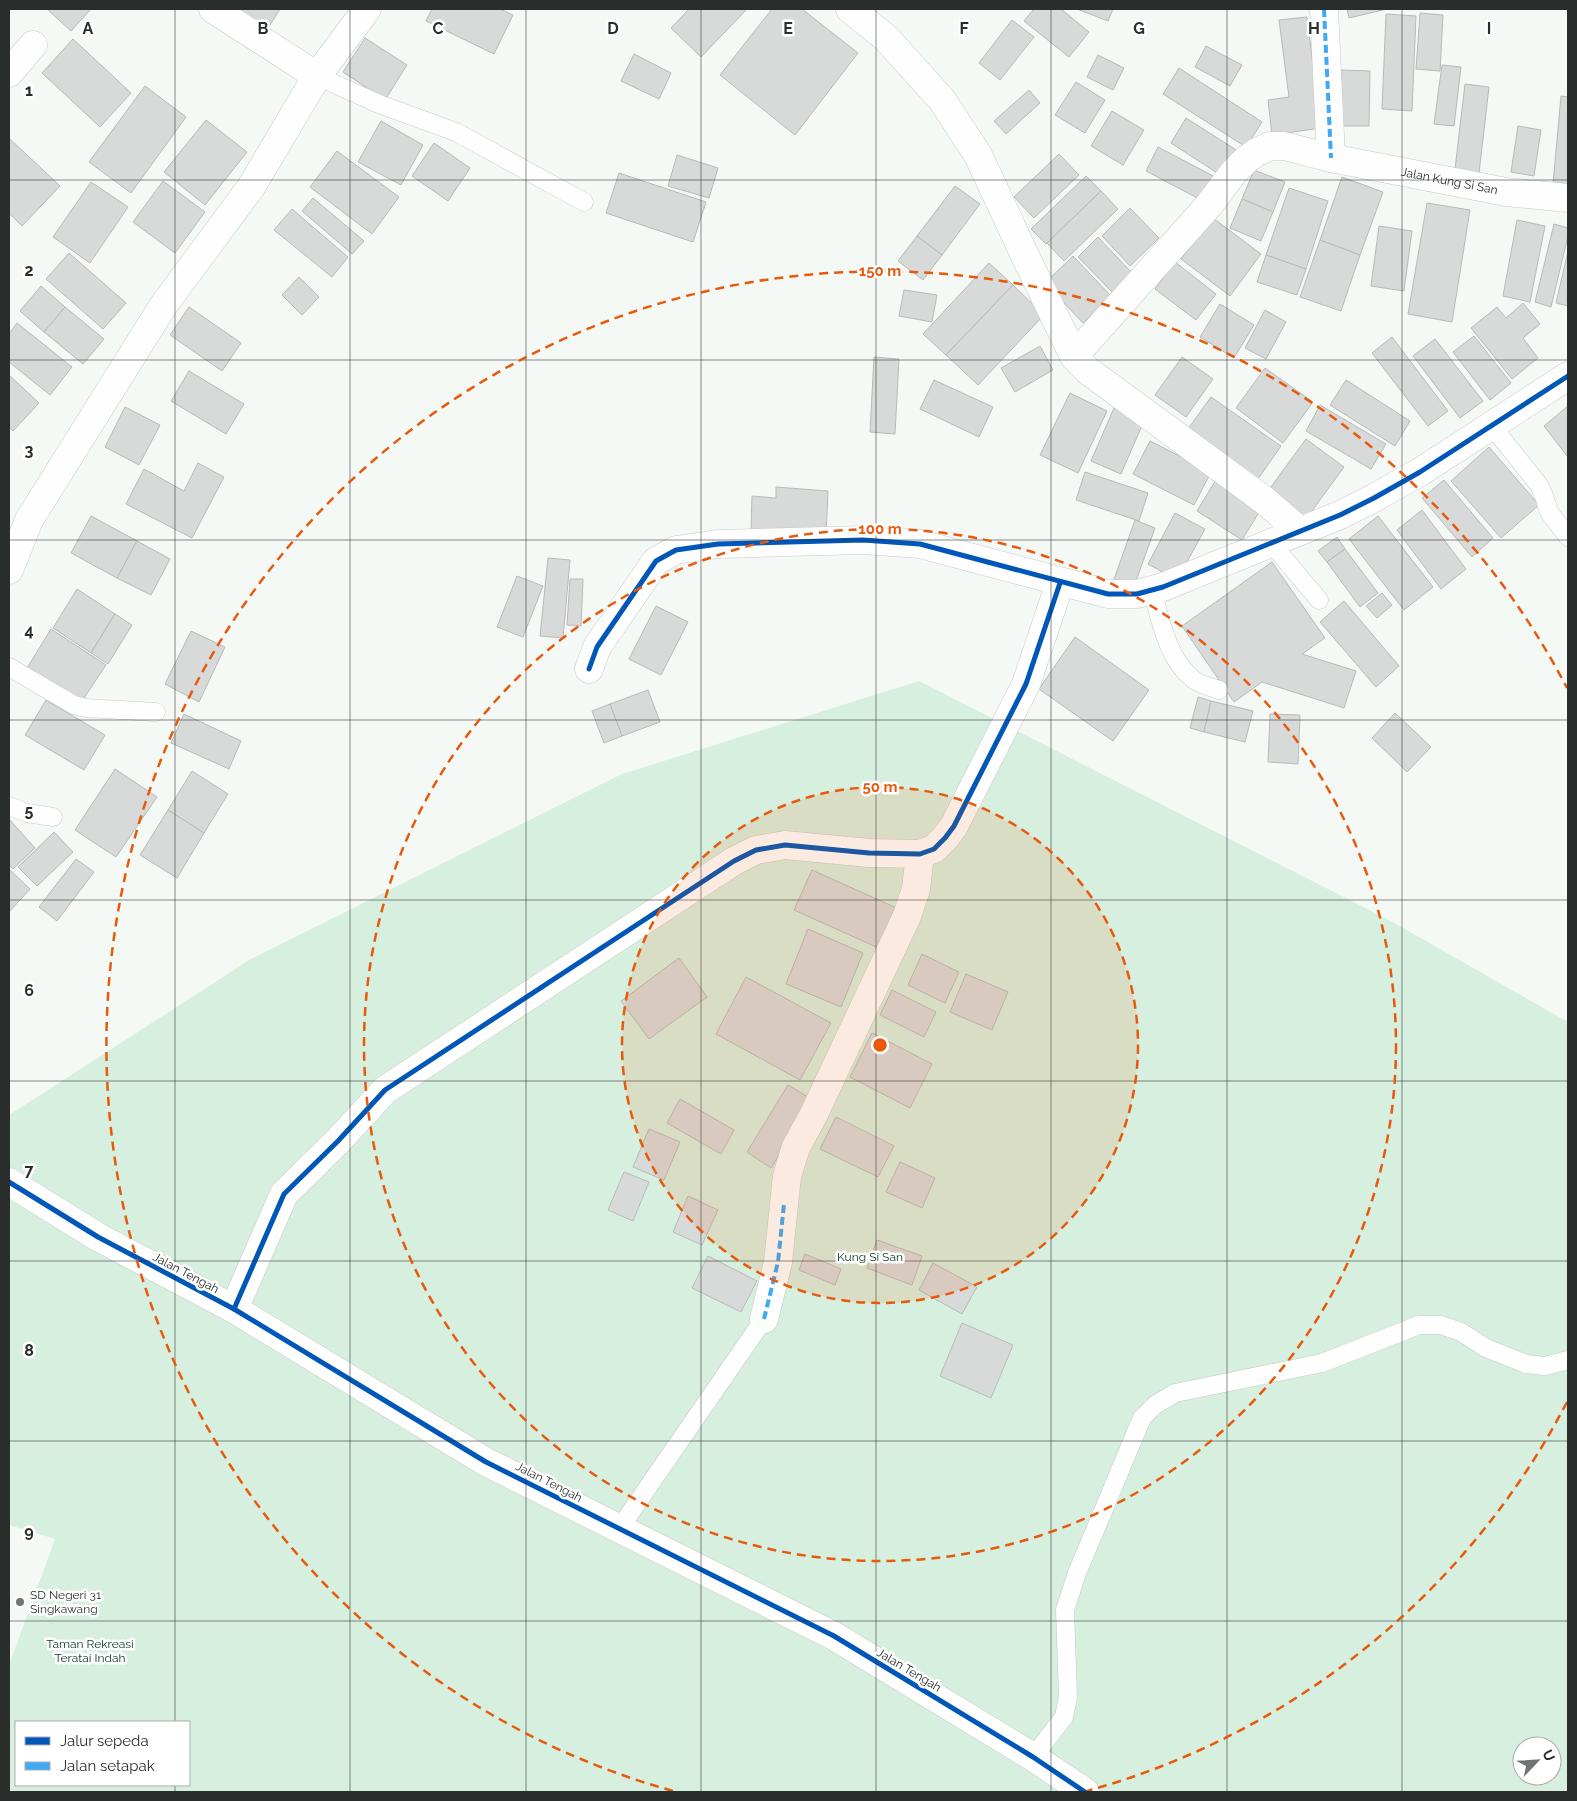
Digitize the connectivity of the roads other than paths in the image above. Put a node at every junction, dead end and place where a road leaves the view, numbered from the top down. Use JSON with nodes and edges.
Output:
{"nodes":[{"id":1,"x":213,"y":9,"type":"edge"},
{"id":2,"x":367,"y":9,"type":"edge"},
{"id":3,"x":850,"y":9,"type":"edge"},
{"id":4,"x":1324,"y":9,"type":"edge"},
{"id":5,"x":33,"y":45,"type":"dead end"},
{"id":6,"x":9,"y":73,"type":"edge"},
{"id":7,"x":317,"y":76,"type":"junction"},
{"id":8,"x":1331,"y":158,"type":"junction"},
{"id":9,"x":1568,"y":198,"type":"edge"},
{"id":10,"x":584,"y":202,"type":"dead end"},
{"id":11,"x":1074,"y":356,"type":"junction"},
{"id":12,"x":1568,"y":376,"type":"edge"},
{"id":13,"x":1492,"y":426,"type":"junction"},
{"id":14,"x":1300,"y":531,"type":"junction"},
{"id":15,"x":1568,"y":537,"type":"edge"},
{"id":16,"x":1271,"y":542,"type":"junction"},
{"id":17,"x":9,"y":570,"type":"edge"},
{"id":18,"x":1060,"y":583,"type":"junction"},
{"id":19,"x":1152,"y":590,"type":"junction"},
{"id":20,"x":1319,"y":600,"type":"dead end"},
{"id":21,"x":9,"y":667,"type":"edge"},
{"id":22,"x":589,"y":669,"type":"dead end"},
{"id":23,"x":1219,"y":690,"type":"dead end"},
{"id":24,"x":156,"y":712,"type":"dead end"},
{"id":25,"x":9,"y":806,"type":"edge"},
{"id":26,"x":53,"y":817,"type":"dead end"},
{"id":27,"x":920,"y":854,"type":"junction"},
{"id":28,"x":9,"y":1182,"type":"edge"},
{"id":29,"x":234,"y":1310,"type":"junction"},
{"id":30,"x":764,"y":1320,"type":"joint"},
{"id":31,"x":1568,"y":1360,"type":"edge"},
{"id":32,"x":619,"y":1529,"type":"junction"},
{"id":33,"x":1033,"y":1757,"type":"junction"},
{"id":34,"x":1084,"y":1792,"type":"edge"}],
"edges":[{"from":1,"to":7,"type":"street"},
{"from":2,"to":7,"type":"street"},
{"from":3,"to":11,"type":"street"},
{"from":4,"to":8,"type":"street"},
{"from":5,"to":6,"type":"street"},
{"from":7,"to":10,"type":"lane"},
{"from":7,"to":17,"type":"street"},
{"from":8,"to":9,"type":"street","name":"Jalan Kung Si San"},
{"from":8,"to":11,"type":"street","name":"Jalan Kung Si San"},
{"from":11,"to":14,"type":"street"},
{"from":12,"to":13,"type":"street"},
{"from":13,"to":14,"type":"street"},
{"from":13,"to":15,"type":"lane"},
{"from":14,"to":16,"type":"street"},
{"from":16,"to":19,"type":"street"},
{"from":16,"to":20,"type":"lane"},
{"from":18,"to":19,"type":"street"},
{"from":18,"to":22,"type":"street"},
{"from":18,"to":27,"type":"street"},
{"from":19,"to":23,"type":"lane"},
{"from":21,"to":24,"type":"lane"},
{"from":25,"to":26,"type":"lane"},
{"from":27,"to":29,"type":"street"},
{"from":27,"to":30,"type":"street"},
{"from":28,"to":29,"type":"street","name":"Jalan Tengah"},
{"from":29,"to":32,"type":"street","name":"Jalan Tengah"},
{"from":30,"to":32,"type":"lane"},
{"from":31,"to":33,"type":"lane"},
{"from":32,"to":33,"type":"street","name":"Jalan Tengah"},
{"from":33,"to":34,"type":"street","name":"Jalan Tengah"}]}
